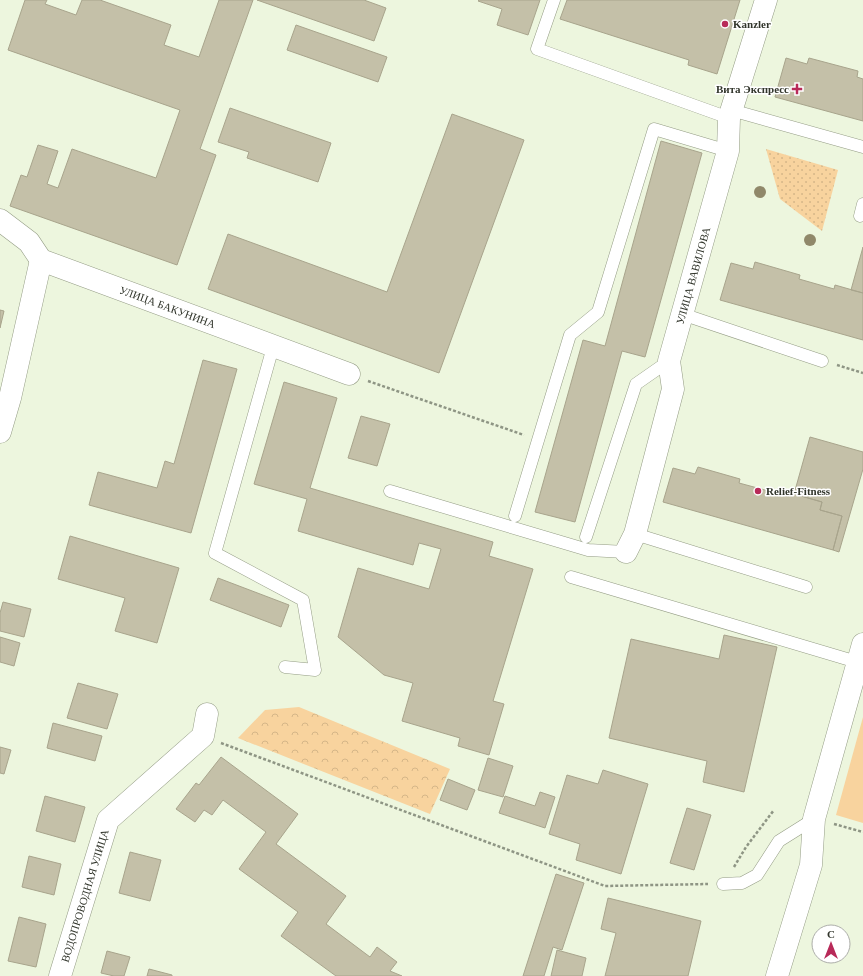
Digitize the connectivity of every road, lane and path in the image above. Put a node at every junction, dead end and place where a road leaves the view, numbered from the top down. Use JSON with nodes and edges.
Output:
{"nodes":[{"id":1,"x":554,"y":0,"type":"edge"},
{"id":2,"x":766,"y":0,"type":"edge"},
{"id":3,"x":730,"y":114,"type":"junction"},
{"id":4,"x":863,"y":147,"type":"edge"},
{"id":5,"x":728,"y":151,"type":"junction"},
{"id":6,"x":863,"y":204,"type":"edge"},
{"id":7,"x":860,"y":216,"type":"dead end"},
{"id":8,"x":0,"y":220,"type":"edge"},
{"id":9,"x":41,"y":260,"type":"junction"},
{"id":10,"x":682,"y":314,"type":"junction"},
{"id":11,"x":273,"y":347,"type":"junction"},
{"id":12,"x":669,"y":361,"type":"junction"},
{"id":13,"x":822,"y":361,"type":"joint"},
{"id":14,"x":863,"y":373,"type":"edge"},
{"id":15,"x":349,"y":374,"type":"joint"},
{"id":16,"x":0,"y":432,"type":"edge"},
{"id":17,"x":538,"y":440,"type":"junction"},
{"id":18,"x":390,"y":491,"type":"dead end"},
{"id":19,"x":515,"y":516,"type":"dead end"},
{"id":20,"x":586,"y":537,"type":"dead end"},
{"id":21,"x":630,"y":543,"type":"junction"},
{"id":22,"x":571,"y":577,"type":"dead end"},
{"id":23,"x":806,"y":587,"type":"dead end"},
{"id":24,"x":860,"y":653,"type":"edge"},
{"id":25,"x":285,"y":668,"type":"dead end"},
{"id":26,"x":207,"y":714,"type":"dead end"},
{"id":27,"x":203,"y":736,"type":"junction"},
{"id":28,"x":774,"y":810,"type":"dead end"},
{"id":29,"x":823,"y":821,"type":"junction"},
{"id":30,"x":863,"y":832,"type":"edge"},
{"id":31,"x":723,"y":884,"type":"junction"},
{"id":32,"x":60,"y":976,"type":"edge"},
{"id":33,"x":777,"y":976,"type":"edge"}],
"edges":[{"from":1,"to":3,"type":"lane"},
{"from":2,"to":3,"type":"street","name":"УЛИЦА ВАВИЛОВА"},
{"from":3,"to":4,"type":"lane"},
{"from":3,"to":5,"type":"street","name":"УЛИЦА ВАВИЛОВА"},
{"from":5,"to":10,"type":"street","name":"УЛИЦА ВАВИЛОВА"},
{"from":5,"to":17,"type":"lane"},
{"from":6,"to":7,"type":"lane"},
{"from":8,"to":9,"type":"street"},
{"from":9,"to":11,"type":"street","name":"УЛИЦА БАКУНИНА"},
{"from":9,"to":16,"type":"street"},
{"from":10,"to":12,"type":"street","name":"УЛИЦА ВАВИЛОВА"},
{"from":10,"to":13,"type":"lane"},
{"from":11,"to":15,"type":"street","name":"УЛИЦА БАКУНИНА"},
{"from":11,"to":25,"type":"lane"},
{"from":12,"to":20,"type":"lane"},
{"from":12,"to":21,"type":"street","name":"УЛИЦА ВАВИЛОВА"},
{"from":13,"to":14,"type":"path"},
{"from":15,"to":17,"type":"path"},
{"from":17,"to":19,"type":"lane"},
{"from":18,"to":21,"type":"lane"},
{"from":21,"to":23,"type":"lane"},
{"from":22,"to":24,"type":"lane"},
{"from":24,"to":29,"type":"street"},
{"from":26,"to":27,"type":"street"},
{"from":27,"to":31,"type":"path"},
{"from":27,"to":32,"type":"street","name":"ВОДОПРОВОДНАЯ УЛИЦА"},
{"from":28,"to":31,"type":"path"},
{"from":29,"to":30,"type":"path"},
{"from":29,"to":31,"type":"lane"},
{"from":29,"to":33,"type":"street"}]}
